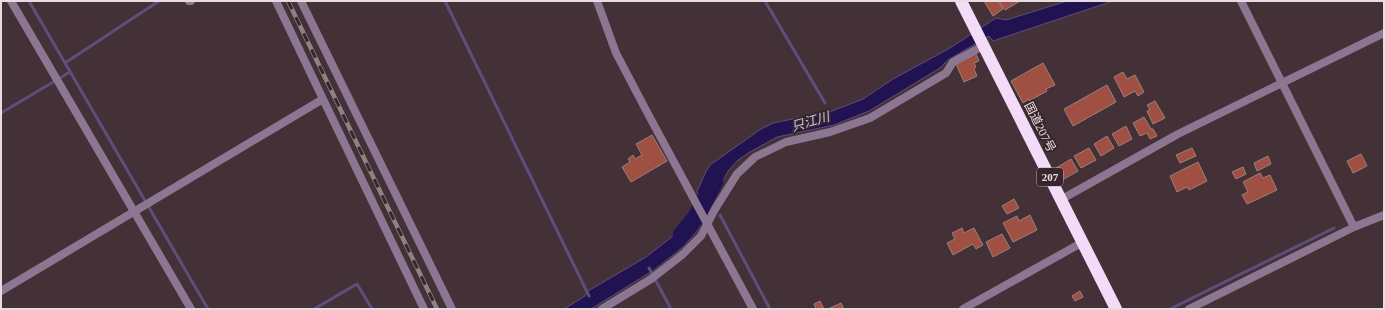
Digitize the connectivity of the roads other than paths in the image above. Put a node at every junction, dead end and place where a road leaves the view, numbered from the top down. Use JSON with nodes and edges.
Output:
{"nodes":[{"id":1,"x":11,"y":1,"type":"edge"},
{"id":2,"x":276,"y":1,"type":"edge"},
{"id":3,"x":301,"y":1,"type":"edge"},
{"id":4,"x":597,"y":1,"type":"edge"},
{"id":5,"x":960,"y":1,"type":"edge"},
{"id":6,"x":1241,"y":1,"type":"edge"},
{"id":7,"x":1384,"y":33,"type":"edge"},
{"id":8,"x":983,"y":46,"type":"junction"},
{"id":9,"x":1282,"y":83,"type":"junction"},
{"id":10,"x":322,"y":99,"type":"junction"},
{"id":11,"x":1062,"y":199,"type":"junction"},
{"id":12,"x":134,"y":211,"type":"junction"},
{"id":13,"x":1384,"y":215,"type":"edge"},
{"id":14,"x":708,"y":223,"type":"junction"},
{"id":15,"x":1354,"y":228,"type":"junction"},
{"id":16,"x":1083,"y":242,"type":"junction"},
{"id":17,"x":1,"y":291,"type":"edge"},
{"id":18,"x":191,"y":309,"type":"edge"},
{"id":19,"x":424,"y":309,"type":"edge"},
{"id":20,"x":452,"y":309,"type":"edge"},
{"id":21,"x":602,"y":309,"type":"edge"},
{"id":22,"x":753,"y":309,"type":"edge"},
{"id":23,"x":964,"y":309,"type":"edge"},
{"id":24,"x":1116,"y":309,"type":"edge"},
{"id":25,"x":1189,"y":309,"type":"edge"}],
"edges":[{"from":1,"to":12,"type":"street"},
{"from":2,"to":10,"type":"street"},
{"from":3,"to":20,"type":"street"},
{"from":4,"to":14,"type":"street"},
{"from":5,"to":8,"type":"highway","name":"国道207号","number":"207"},
{"from":6,"to":9,"type":"street"},
{"from":7,"to":9,"type":"street"},
{"from":8,"to":11,"type":"highway","name":"国道207号","number":"207"},
{"from":8,"to":14,"type":"street"},
{"from":9,"to":11,"type":"street"},
{"from":9,"to":15,"type":"street"},
{"from":10,"to":12,"type":"street"},
{"from":10,"to":19,"type":"street"},
{"from":11,"to":16,"type":"highway","name":"国道207号","number":"207"},
{"from":12,"to":17,"type":"street"},
{"from":12,"to":18,"type":"street"},
{"from":13,"to":15,"type":"street"},
{"from":14,"to":21,"type":"street"},
{"from":14,"to":22,"type":"street"},
{"from":15,"to":25,"type":"street"},
{"from":16,"to":23,"type":"street"},
{"from":16,"to":24,"type":"highway","name":"国道207号","number":"207"}]}
